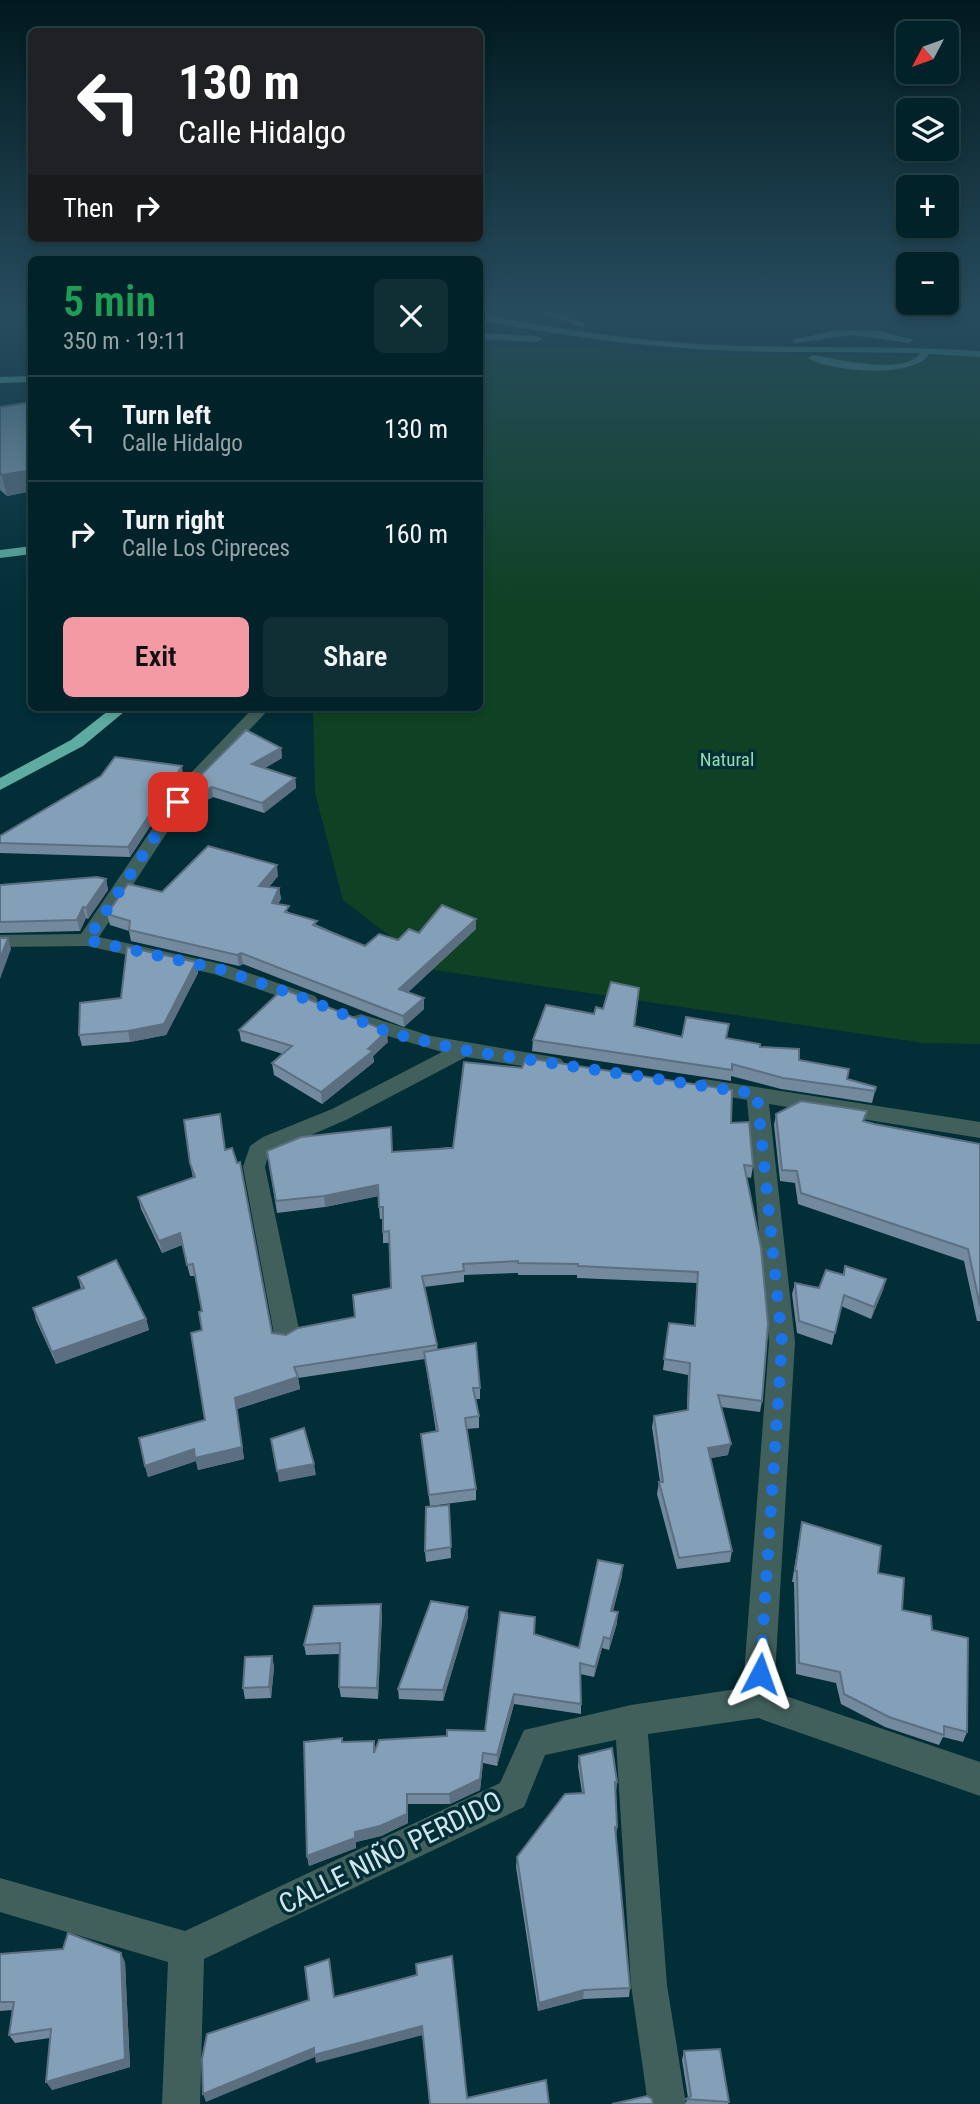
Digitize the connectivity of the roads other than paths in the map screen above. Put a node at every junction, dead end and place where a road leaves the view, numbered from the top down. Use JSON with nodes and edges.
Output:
{"nodes":[{"id":1,"x":28,"y":550,"type":"edge"},
{"id":2,"x":0,"y":554,"type":"edge"},
{"id":3,"x":117,"y":711,"type":"edge"},
{"id":4,"x":258,"y":711,"type":"edge"},
{"id":5,"x":0,"y":785,"type":"edge"},
{"id":6,"x":87,"y":940,"type":"junction"},
{"id":7,"x":0,"y":941,"type":"edge"},
{"id":8,"x":463,"y":1050,"type":"junction"},
{"id":9,"x":570,"y":1066,"type":"edge"},
{"id":10,"x":690,"y":1084,"type":"edge"},
{"id":11,"x":757,"y":1094,"type":"junction"},
{"id":12,"x":980,"y":1130,"type":"edge"},
{"id":13,"x":286,"y":1334,"type":"edge"},
{"id":14,"x":758,"y":1702,"type":"junction"},
{"id":15,"x":631,"y":1721,"type":"junction"},
{"id":16,"x":980,"y":1779,"type":"edge"},
{"id":17,"x":0,"y":1895,"type":"edge"},
{"id":18,"x":186,"y":1949,"type":"junction"},
{"id":19,"x":181,"y":2104,"type":"edge"},
{"id":20,"x":667,"y":2104,"type":"edge"}],
"edges":[{"from":1,"to":2,"type":"highway"},
{"from":3,"to":5,"type":"highway"},
{"from":4,"to":6,"type":"street"},
{"from":6,"to":7,"type":"street"},
{"from":6,"to":8,"type":"street"},
{"from":8,"to":9,"type":"street"},
{"from":8,"to":13,"type":"street"},
{"from":10,"to":11,"type":"street"},
{"from":11,"to":12,"type":"street"},
{"from":11,"to":14,"type":"street"},
{"from":14,"to":15,"type":"street","name":"CALLE NIÑO PERDIDO"},
{"from":14,"to":16,"type":"street"},
{"from":15,"to":18,"type":"street","name":"CALLE NIÑO PERDIDO"},
{"from":15,"to":20,"type":"street"},
{"from":17,"to":18,"type":"street"},
{"from":18,"to":19,"type":"street"}]}
